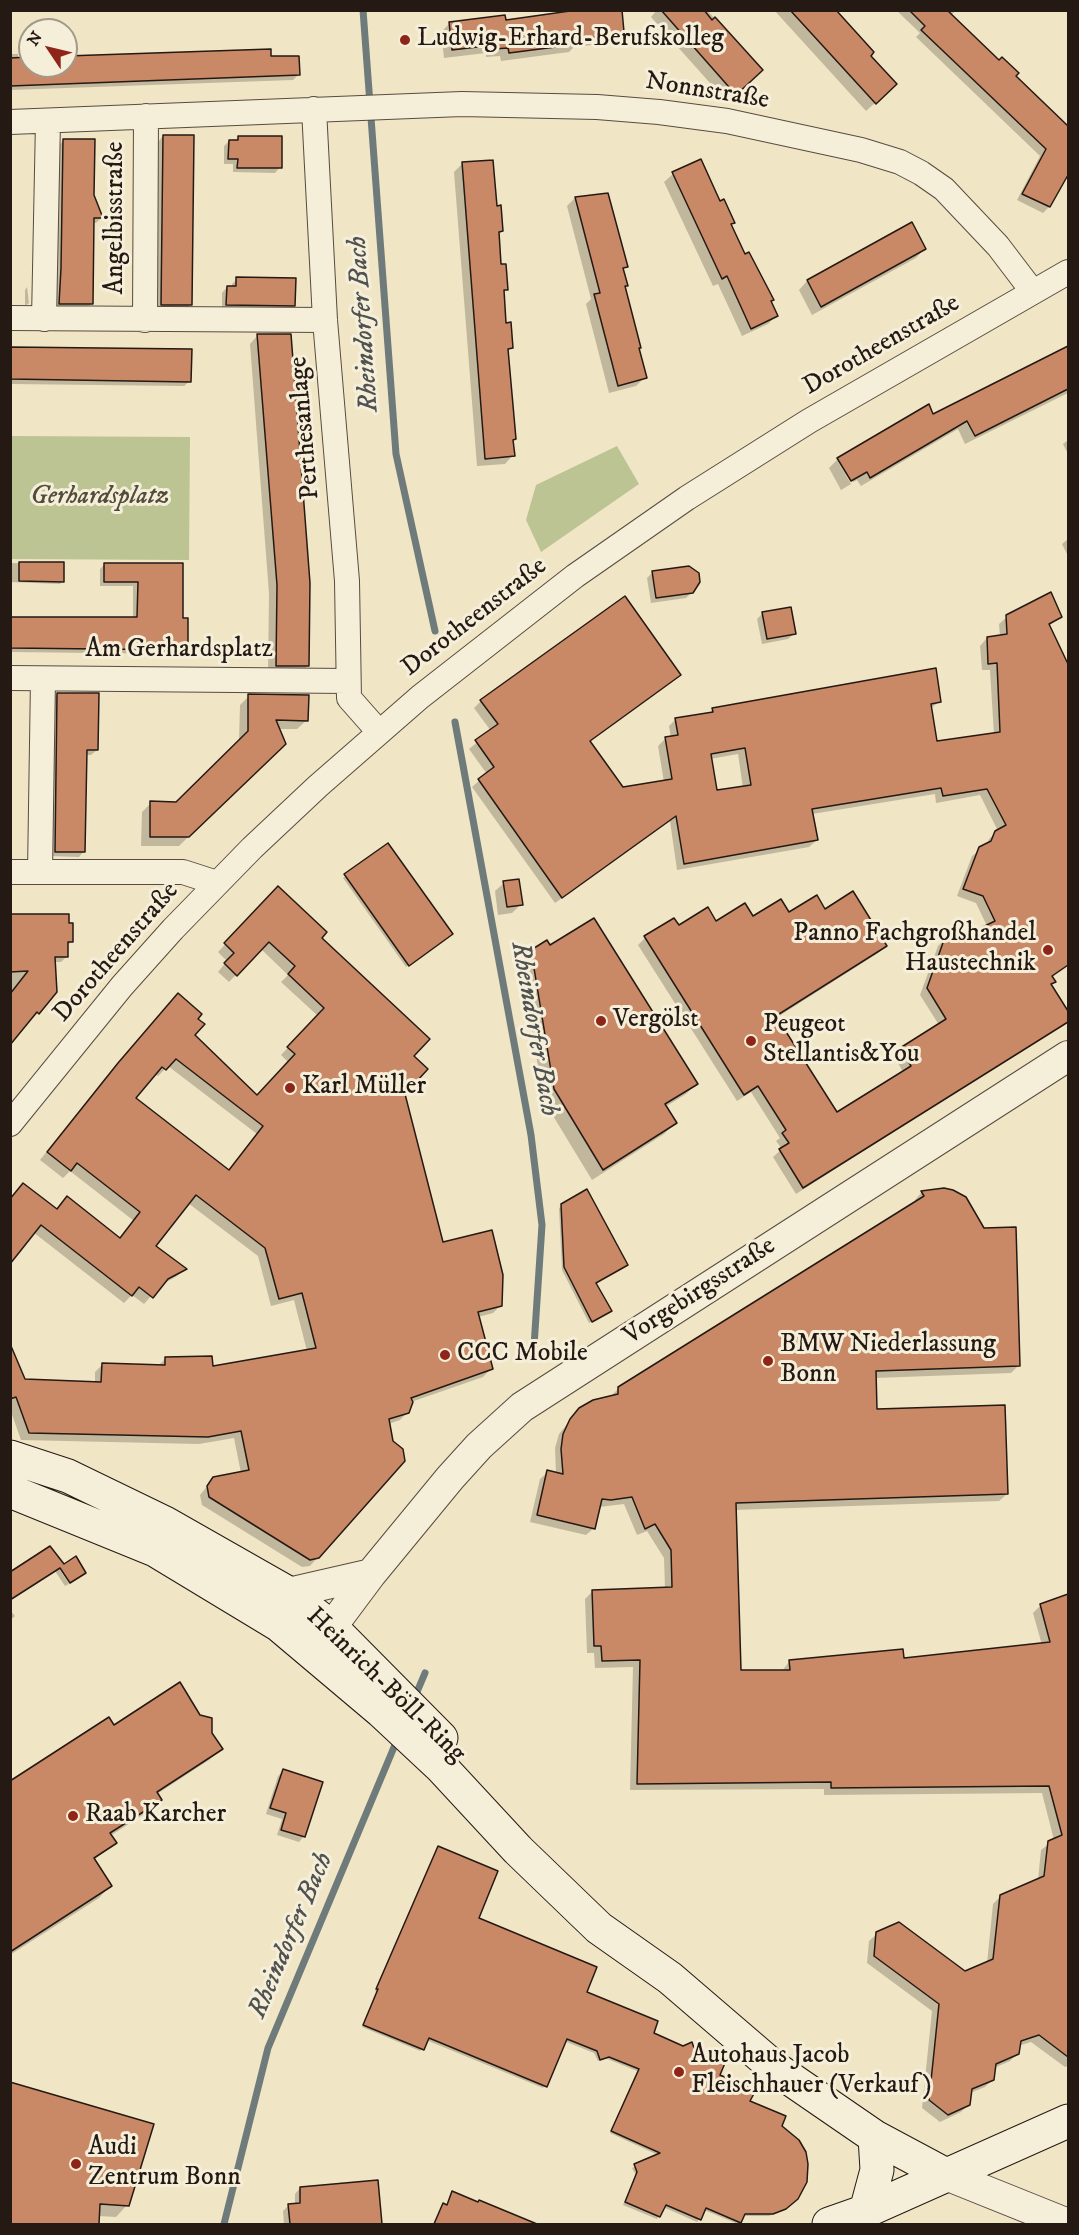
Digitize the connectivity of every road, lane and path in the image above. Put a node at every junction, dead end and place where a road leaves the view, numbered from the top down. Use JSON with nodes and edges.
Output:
{"nodes":[{"id":1,"x":314,"y":109,"type":"junction"},
{"id":2,"x":146,"y":116,"type":"junction"},
{"id":3,"x":48,"y":121,"type":"junction"},
{"id":4,"x":10,"y":122,"type":"edge"},
{"id":5,"x":1068,"y":272,"type":"edge"},
{"id":6,"x":1033,"y":292,"type":"junction"},
{"id":7,"x":10,"y":318,"type":"edge"},
{"id":8,"x":44,"y":319,"type":"junction"},
{"id":9,"x":144,"y":320,"type":"junction"},
{"id":10,"x":325,"y":320,"type":"junction"},
{"id":11,"x":10,"y":678,"type":"edge"},
{"id":12,"x":43,"y":679,"type":"junction"},
{"id":13,"x":348,"y":681,"type":"junction"},
{"id":14,"x":379,"y":732,"type":"junction"},
{"id":15,"x":10,"y":872,"type":"edge"},
{"id":16,"x":40,"y":872,"type":"junction"},
{"id":17,"x":217,"y":883,"type":"junction"},
{"id":18,"x":1068,"y":1056,"type":"edge"},
{"id":19,"x":10,"y":1124,"type":"edge"},
{"id":20,"x":10,"y":1457,"type":"edge"},
{"id":21,"x":10,"y":1491,"type":"edge"},
{"id":22,"x":371,"y":1574,"type":"junction"},
{"id":23,"x":288,"y":1593,"type":"junction"},
{"id":24,"x":322,"y":1640,"type":"junction"},
{"id":25,"x":1068,"y":2121,"type":"edge"},
{"id":26,"x":875,"y":2137,"type":"junction"},
{"id":27,"x":946,"y":2175,"type":"junction"},
{"id":28,"x":866,"y":2211,"type":"junction"},
{"id":29,"x":829,"y":2224,"type":"edge"},
{"id":30,"x":1068,"y":2224,"type":"edge"}],
"edges":[{"from":1,"to":2,"type":"street","name":"Angelbisstraße"},
{"from":1,"to":6,"type":"street","name":"Nonnstraße"},
{"from":1,"to":10,"type":"street","name":"Perthesanlage"},
{"from":2,"to":3,"type":"street","name":"Angelbisstraße"},
{"from":2,"to":9,"type":"street","name":"Angelbisstraße"},
{"from":3,"to":4,"type":"street","name":"Angelbisstraße"},
{"from":3,"to":8,"type":"street"},
{"from":5,"to":6,"type":"street","name":"Dorotheenstraße"},
{"from":6,"to":14,"type":"street","name":"Dorotheenstraße"},
{"from":7,"to":8,"type":"street"},
{"from":8,"to":9,"type":"street"},
{"from":9,"to":10,"type":"street"},
{"from":10,"to":13,"type":"street","name":"Perthesanlage"},
{"from":11,"to":12,"type":"street","name":"Am Gerhardsplatz"},
{"from":12,"to":13,"type":"street","name":"Am Gerhardsplatz"},
{"from":12,"to":16,"type":"street"},
{"from":13,"to":14,"type":"street","name":"Perthesanlage"},
{"from":14,"to":17,"type":"street","name":"Dorotheenstraße"},
{"from":15,"to":16,"type":"street"},
{"from":16,"to":17,"type":"street"},
{"from":17,"to":19,"type":"street","name":"Dorotheenstraße"},
{"from":18,"to":22,"type":"street","name":"Vorgebirgsstraße"},
{"from":20,"to":23,"type":"main road","name":"Heinrich-Böll-Ring"},
{"from":21,"to":24,"type":"main road","name":"Heinrich-Böll-Ring"},
{"from":22,"to":23,"type":"street"},
{"from":22,"to":24,"type":"street","name":"Vorgebirgsstraße"},
{"from":23,"to":24,"type":"main road","name":"Heinrich-Böll-Ring"},
{"from":24,"to":26,"type":"main road","name":"Heinrich-Böll-Ring"},
{"from":25,"to":27,"type":"main road"},
{"from":26,"to":27,"type":"main road","name":"Heinrich-Böll-Ring"},
{"from":26,"to":28,"type":"main road"},
{"from":27,"to":28,"type":"main road"},
{"from":27,"to":30,"type":"street","name":"Heinrich-Böll-Ring"},
{"from":28,"to":29,"type":"main road"}]}
